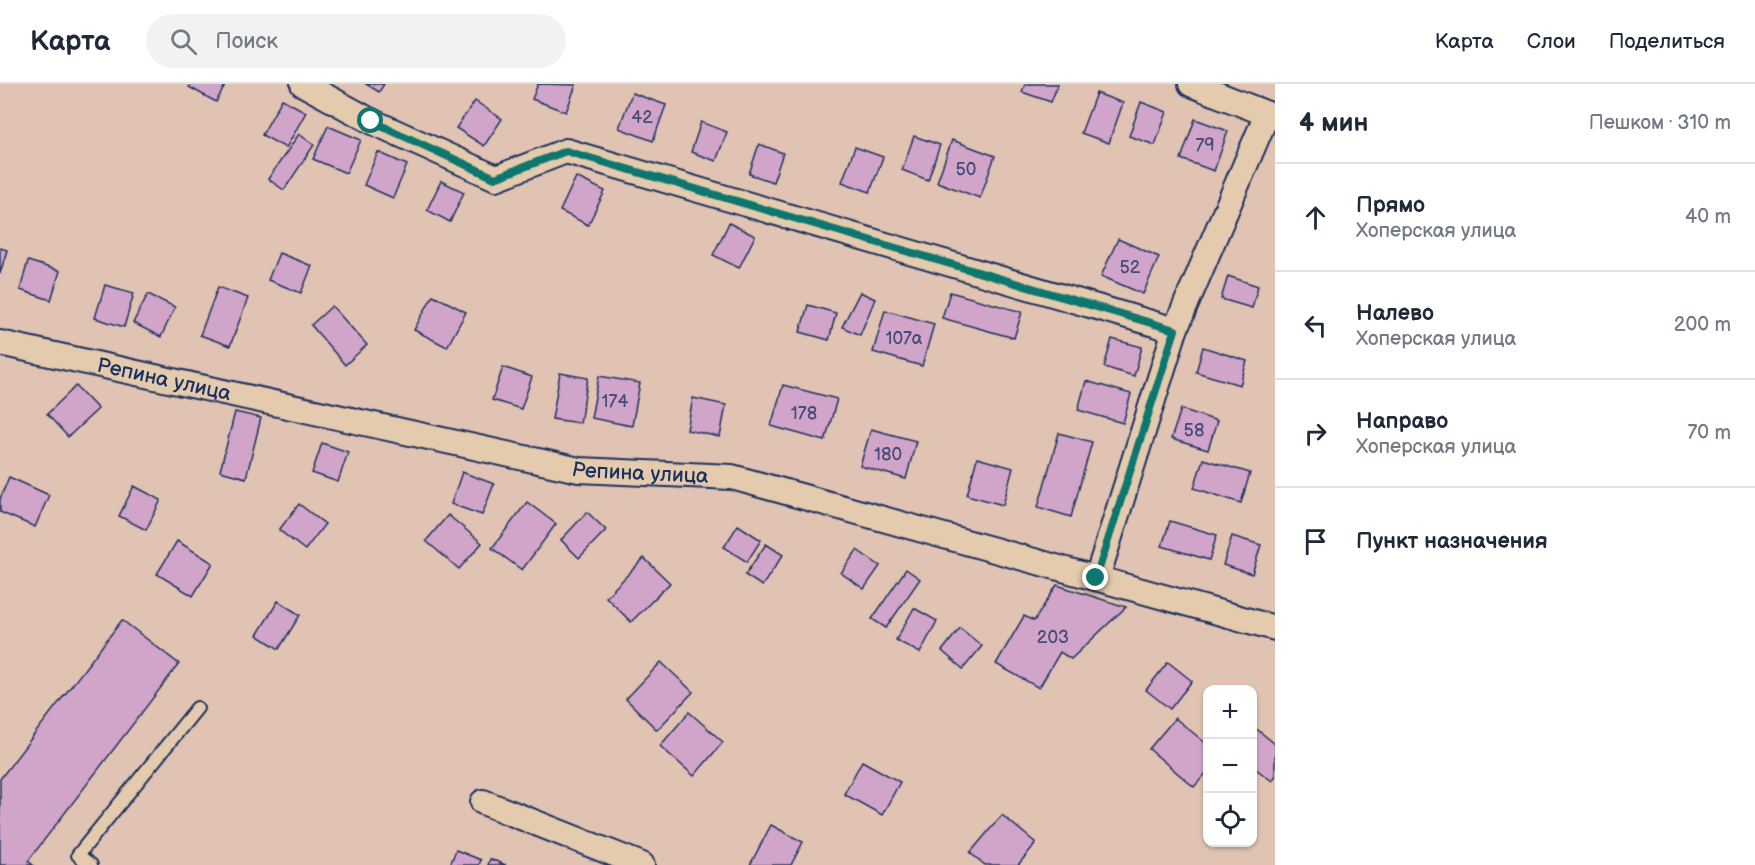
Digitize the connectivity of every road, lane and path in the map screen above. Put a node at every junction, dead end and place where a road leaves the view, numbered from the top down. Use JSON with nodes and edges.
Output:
{"nodes":[{"id":1,"x":303,"y":84,"type":"edge"},
{"id":2,"x":1191,"y":84,"type":"edge"},
{"id":3,"x":1271,"y":116,"type":"edge"},
{"id":4,"x":1175,"y":330,"type":"junction"},
{"id":5,"x":0,"y":343,"type":"edge"},
{"id":6,"x":1096,"y":578,"type":"junction"},
{"id":7,"x":1275,"y":628,"type":"edge"},
{"id":8,"x":197,"y":708,"type":"dead end"},
{"id":9,"x":483,"y":802,"type":"dead end"},
{"id":10,"x":91,"y":865,"type":"edge"},
{"id":11,"x":642,"y":865,"type":"edge"}],
"edges":[{"from":1,"to":4,"type":"street"},
{"from":2,"to":3,"type":"street"},
{"from":3,"to":4,"type":"street"},
{"from":4,"to":6,"type":"street"},
{"from":5,"to":6,"type":"street","name":"Репина улица"},
{"from":6,"to":7,"type":"street","name":"Репина улица"},
{"from":8,"to":10,"type":"lane"},
{"from":9,"to":11,"type":"street"}]}
